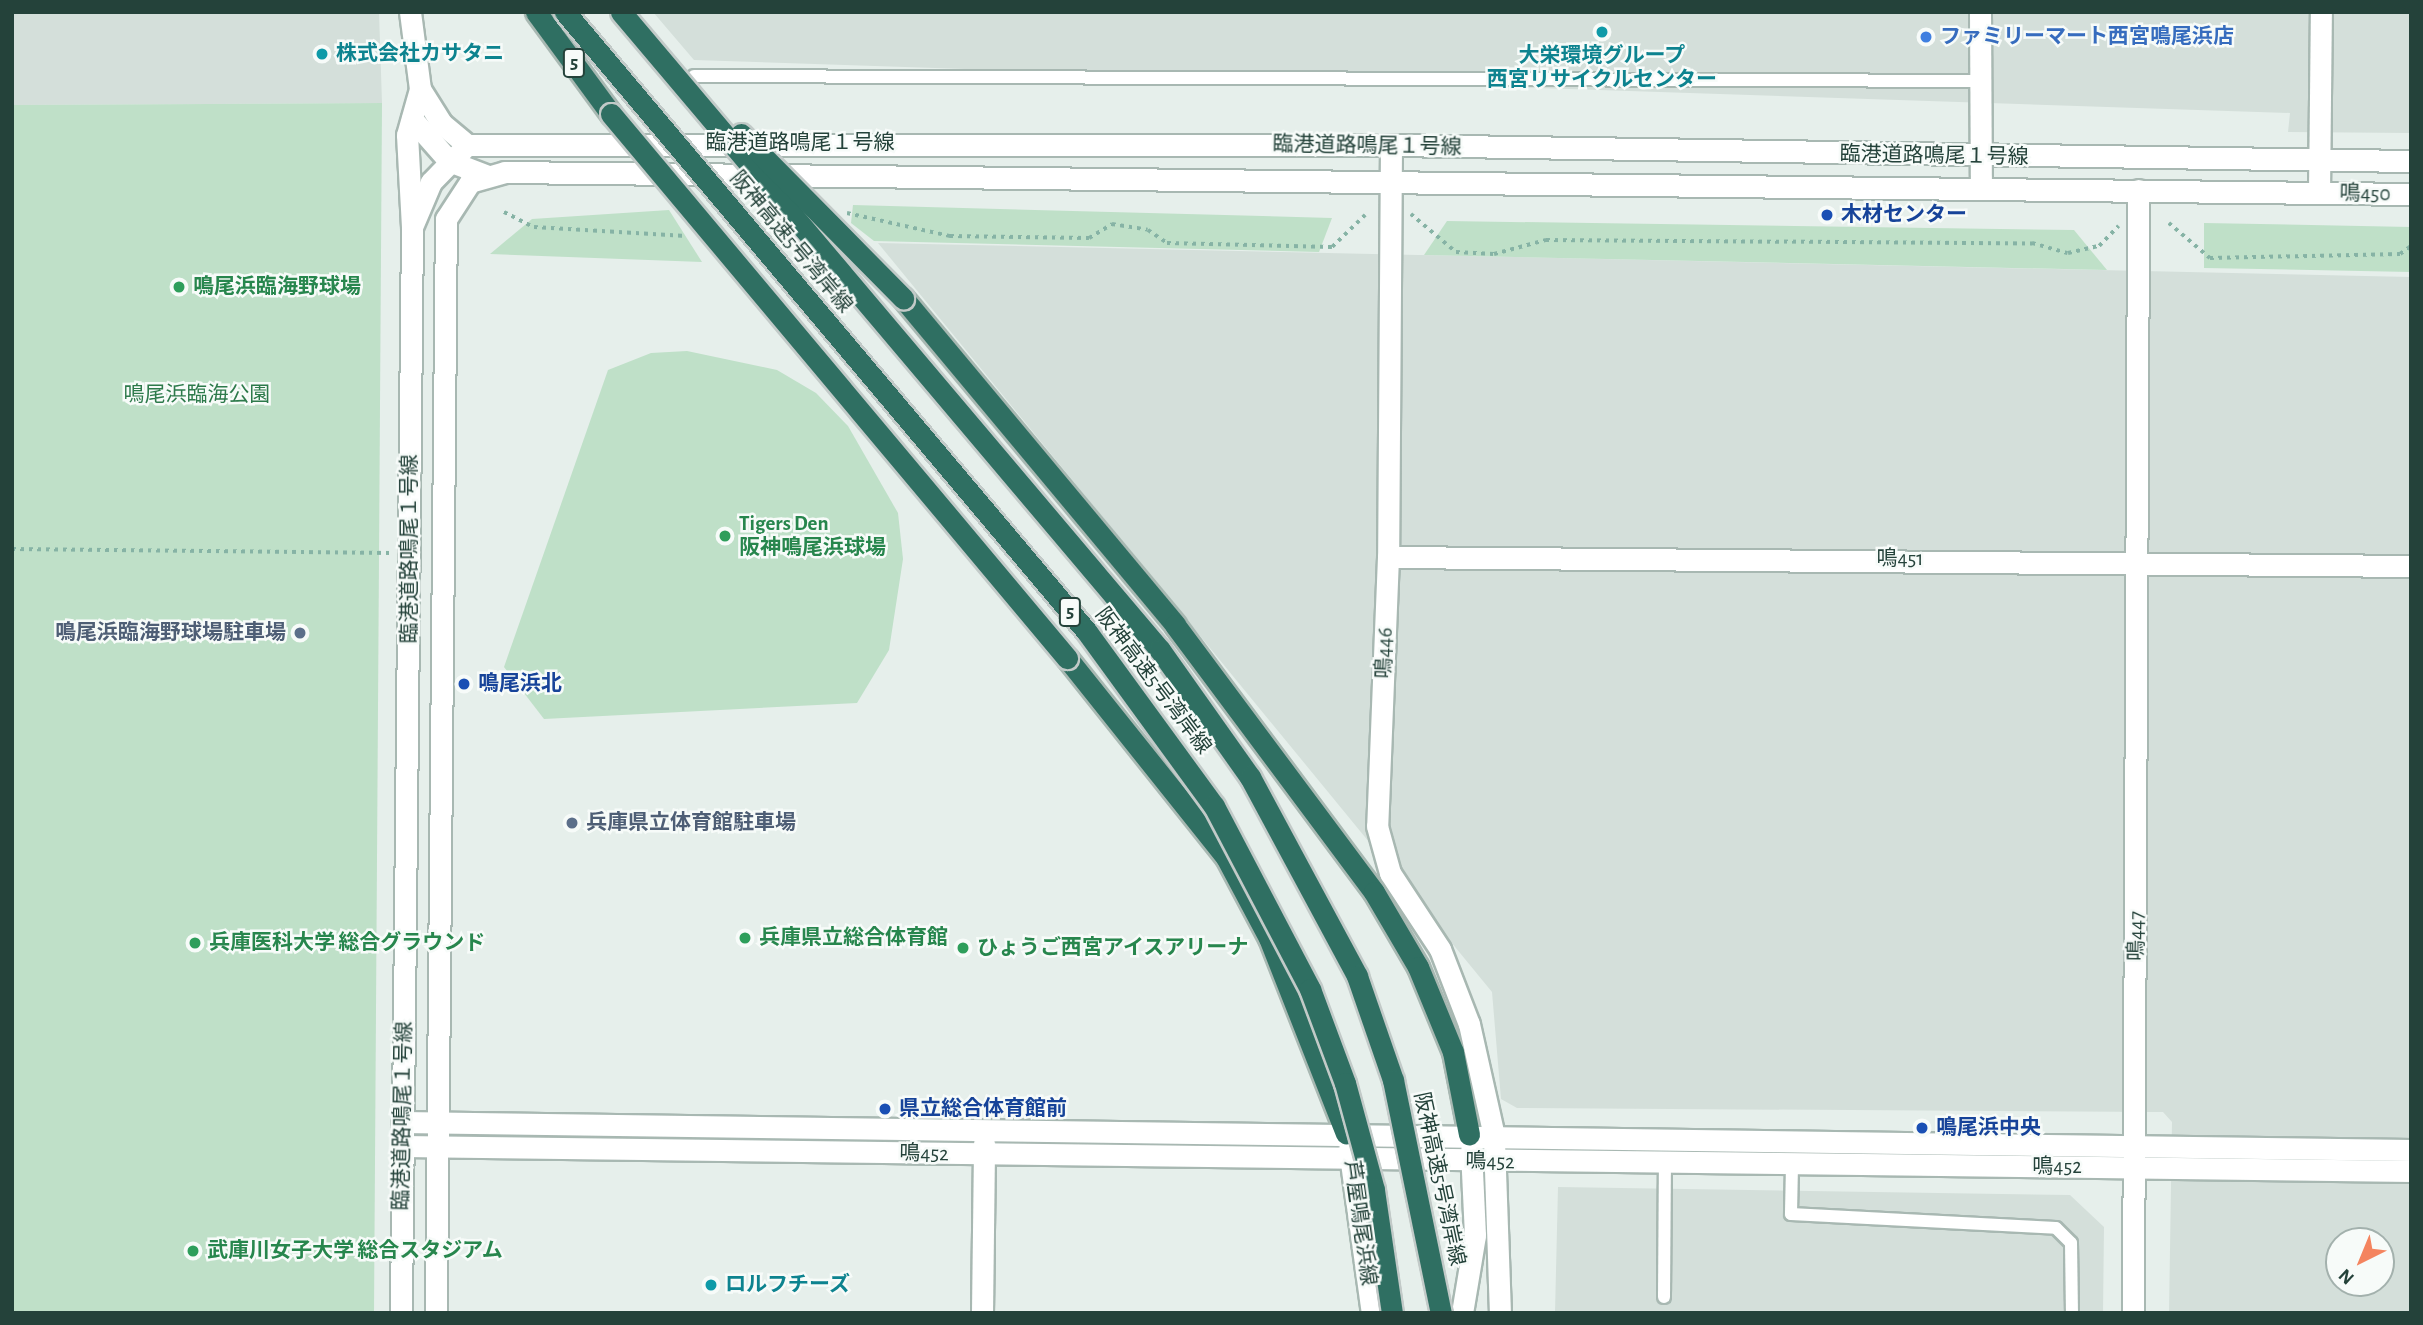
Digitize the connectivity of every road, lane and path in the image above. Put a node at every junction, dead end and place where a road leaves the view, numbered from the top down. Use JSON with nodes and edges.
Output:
{"nodes":[{"id":1,"x":410,"y":12,"type":"edge"},
{"id":2,"x":536,"y":12,"type":"edge"},
{"id":3,"x":565,"y":12,"type":"edge"},
{"id":4,"x":1980,"y":12,"type":"edge"},
{"id":5,"x":2321,"y":12,"type":"edge"},
{"id":6,"x":625,"y":17,"type":"edge"},
{"id":7,"x":694,"y":76,"type":"dead end"},
{"id":8,"x":1980,"y":82,"type":"junction"},
{"id":9,"x":420,"y":89,"type":"junction"},
{"id":10,"x":412,"y":118,"type":"junction"},
{"id":11,"x":467,"y":145,"type":"junction"},
{"id":12,"x":1391,"y":145,"type":"junction"},
{"id":13,"x":1980,"y":157,"type":"junction"},
{"id":14,"x":449,"y":161,"type":"junction"},
{"id":15,"x":2320,"y":161,"type":"junction"},
{"id":16,"x":2411,"y":161,"type":"edge"},
{"id":17,"x":485,"y":175,"type":"junction"},
{"id":18,"x":1390,"y":181,"type":"junction"},
{"id":19,"x":1981,"y":189,"type":"junction"},
{"id":20,"x":2138,"y":190,"type":"junction"},
{"id":21,"x":2319,"y":194,"type":"junction"},
{"id":22,"x":2411,"y":194,"type":"edge"},
{"id":23,"x":836,"y":211,"type":"dead end"},
{"id":24,"x":504,"y":212,"type":"dead end"},
{"id":25,"x":1411,"y":214,"type":"dead end"},
{"id":26,"x":1365,"y":215,"type":"dead end"},
{"id":27,"x":2122,"y":222,"type":"dead end"},
{"id":28,"x":2169,"y":223,"type":"dead end"},
{"id":29,"x":412,"y":227,"type":"junction"},
{"id":30,"x":691,"y":232,"type":"dead end"},
{"id":31,"x":2411,"y":246,"type":"edge"},
{"id":32,"x":12,"y":549,"type":"edge"},
{"id":33,"x":410,"y":553,"type":"junction"},
{"id":34,"x":1388,"y":557,"type":"junction"},
{"id":35,"x":2141,"y":559,"type":"junction"},
{"id":36,"x":2411,"y":566,"type":"edge"},
{"id":37,"x":402,"y":1122,"type":"junction"},
{"id":38,"x":439,"y":1124,"type":"junction"},
{"id":39,"x":984,"y":1130,"type":"junction"},
{"id":40,"x":1346,"y":1133,"type":"junction"},
{"id":41,"x":1469,"y":1134,"type":"junction"},
{"id":42,"x":1494,"y":1136,"type":"junction"},
{"id":43,"x":402,"y":1146,"type":"junction"},
{"id":44,"x":439,"y":1146,"type":"junction"},
{"id":45,"x":2411,"y":1150,"type":"edge"},
{"id":46,"x":984,"y":1155,"type":"junction"},
{"id":47,"x":2134,"y":1157,"type":"junction"},
{"id":48,"x":1352,"y":1161,"type":"junction"},
{"id":49,"x":1472,"y":1162,"type":"junction"},
{"id":50,"x":1494,"y":1162,"type":"junction"},
{"id":51,"x":1665,"y":1163,"type":"junction"},
{"id":52,"x":1792,"y":1164,"type":"junction"},
{"id":53,"x":2411,"y":1171,"type":"edge"},
{"id":54,"x":1664,"y":1297,"type":"dead end"},
{"id":55,"x":401,"y":1313,"type":"edge"},
{"id":56,"x":436,"y":1313,"type":"edge"},
{"id":57,"x":982,"y":1313,"type":"edge"},
{"id":58,"x":1372,"y":1313,"type":"edge"},
{"id":59,"x":1392,"y":1313,"type":"edge"},
{"id":60,"x":1441,"y":1313,"type":"edge"},
{"id":61,"x":1462,"y":1313,"type":"edge"},
{"id":62,"x":1500,"y":1313,"type":"edge"},
{"id":63,"x":2072,"y":1313,"type":"edge"},
{"id":64,"x":2133,"y":1313,"type":"edge"}],
"edges":[{"from":1,"to":9,"type":"street"},
{"from":2,"to":40,"type":"highway","number":"5","bridge":true},
{"from":3,"to":59,"type":"highway","name":"阪神高速5号湾岸線","number":"5","bridge":true},
{"from":4,"to":8,"type":"street"},
{"from":5,"to":15,"type":"street"},
{"from":6,"to":41,"type":"highway","number":"5","bridge":true},
{"from":6,"to":60,"type":"highway","name":"阪神高速5号湾岸線","number":"5","bridge":true},
{"from":7,"to":8,"type":"lane"},
{"from":8,"to":13,"type":"street"},
{"from":9,"to":10,"type":"street"},
{"from":9,"to":11,"type":"street"},
{"from":10,"to":14,"type":"street"},
{"from":10,"to":29,"type":"street"},
{"from":11,"to":12,"type":"street","name":"臨港道路鳴尾１号線"},
{"from":11,"to":14,"type":"street","name":"臨港道路鳴尾１号線"},
{"from":12,"to":13,"type":"street","name":"臨港道路鳴尾１号線"},
{"from":12,"to":18,"type":"street","name":"鳴446"},
{"from":13,"to":15,"type":"street","name":"臨港道路鳴尾１号線"},
{"from":13,"to":19,"type":"street"},
{"from":14,"to":17,"type":"street"},
{"from":14,"to":29,"type":"street","name":"臨港道路鳴尾１号線"},
{"from":15,"to":16,"type":"street","name":"鳴450"},
{"from":15,"to":21,"type":"street"},
{"from":17,"to":18,"type":"street","name":"臨港道路鳴尾１号線"},
{"from":17,"to":38,"type":"street","name":"臨港道路鳴尾１号線"},
{"from":18,"to":19,"type":"street","name":"臨港道路鳴尾１号線"},
{"from":18,"to":34,"type":"street","name":"鳴446"},
{"from":19,"to":20,"type":"street","name":"臨港道路鳴尾１号線"},
{"from":20,"to":21,"type":"street","name":"臨港道路鳴尾１号線"},
{"from":20,"to":35,"type":"street","name":"鳴447"},
{"from":21,"to":22,"type":"street","name":"鳴450"},
{"from":23,"to":26,"type":"path"},
{"from":24,"to":30,"type":"path"},
{"from":25,"to":27,"type":"path"},
{"from":28,"to":31,"type":"path"},
{"from":29,"to":33,"type":"street","name":"臨港道路鳴尾１号線"},
{"from":32,"to":33,"type":"path"},
{"from":33,"to":37,"type":"street","name":"臨港道路鳴尾１号線"},
{"from":34,"to":35,"type":"street","name":"鳴451"},
{"from":34,"to":42,"type":"street","name":"鳴446"},
{"from":35,"to":36,"type":"street","name":"鳴451"},
{"from":35,"to":47,"type":"street","name":"鳴447"},
{"from":37,"to":38,"type":"street","name":"鳴452"},
{"from":37,"to":43,"type":"street","name":"臨港道路鳴尾１号線"},
{"from":38,"to":39,"type":"street","name":"鳴452"},
{"from":38,"to":44,"type":"street","name":"臨港道路鳴尾１号線"},
{"from":39,"to":40,"type":"street","name":"鳴452"},
{"from":39,"to":46,"type":"street"},
{"from":40,"to":41,"type":"street","name":"鳴452"},
{"from":40,"to":48,"type":"street","name":"芦屋鳴尾浜線"},
{"from":41,"to":42,"type":"street","name":"鳴452"},
{"from":41,"to":49,"type":"street"},
{"from":42,"to":47,"type":"street","name":"鳴452"},
{"from":42,"to":50,"type":"street","name":"鳴446"},
{"from":43,"to":44,"type":"street","name":"鳴452"},
{"from":43,"to":55,"type":"street","name":"臨港道路鳴尾１号線"},
{"from":44,"to":46,"type":"street","name":"鳴452"},
{"from":44,"to":56,"type":"street","name":"臨港道路鳴尾１号線"},
{"from":45,"to":47,"type":"street","name":"鳴452"},
{"from":46,"to":48,"type":"street","name":"鳴452"},
{"from":46,"to":57,"type":"street"},
{"from":47,"to":52,"type":"street","name":"鳴452"},
{"from":47,"to":53,"type":"street","name":"鳴452"},
{"from":47,"to":64,"type":"street","name":"鳴447"},
{"from":48,"to":49,"type":"street","name":"鳴452"},
{"from":48,"to":58,"type":"street","name":"芦屋鳴尾浜線"},
{"from":49,"to":50,"type":"street","name":"鳴452"},
{"from":49,"to":61,"type":"street"},
{"from":50,"to":51,"type":"street","name":"鳴452"},
{"from":50,"to":62,"type":"street","name":"鳴446"},
{"from":51,"to":52,"type":"street","name":"鳴452"},
{"from":51,"to":54,"type":"lane"},
{"from":52,"to":63,"type":"lane"}]}
